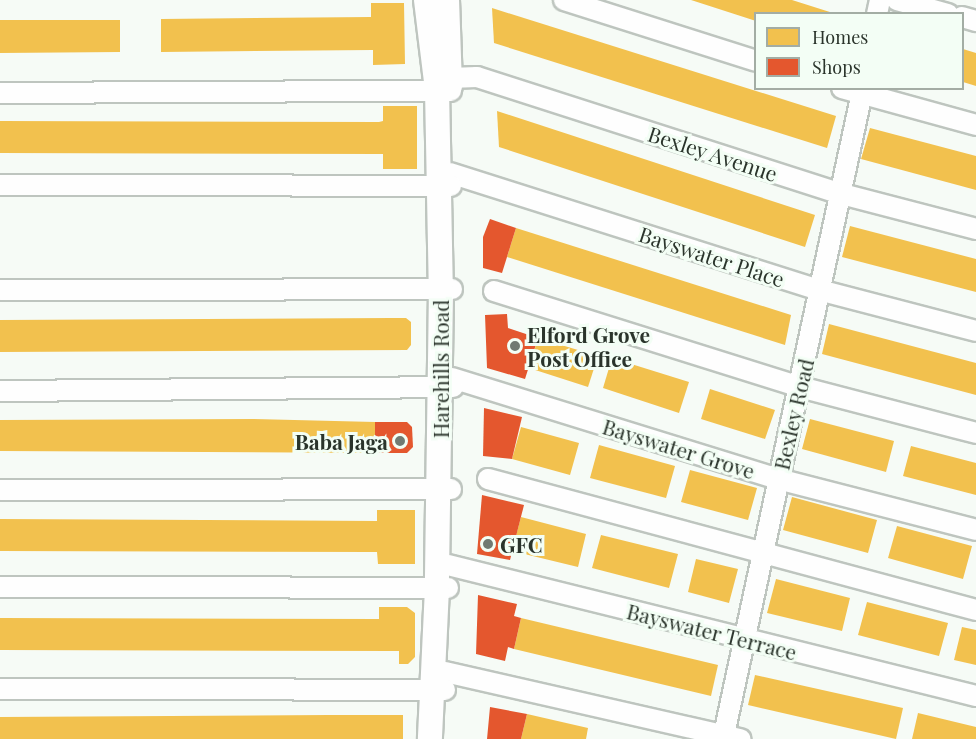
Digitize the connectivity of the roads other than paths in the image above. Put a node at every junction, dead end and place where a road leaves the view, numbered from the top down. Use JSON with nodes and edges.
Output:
{"nodes":[{"id":1,"x":426,"y":0,"type":"edge"},
{"id":2,"x":447,"y":0,"type":"edge"},
{"id":3,"x":564,"y":0,"type":"edge"},
{"id":4,"x":897,"y":0,"type":"edge"},
{"id":5,"x":941,"y":12,"type":"edge"},
{"id":6,"x":754,"y":60,"type":"edge"},
{"id":7,"x":446,"y":86,"type":"junction"},
{"id":8,"x":862,"y":92,"type":"edge"},
{"id":9,"x":0,"y":93,"type":"edge"},
{"id":10,"x":976,"y":124,"type":"edge"},
{"id":11,"x":447,"y":181,"type":"junction"},
{"id":12,"x":0,"y":185,"type":"edge"},
{"id":13,"x":838,"y":193,"type":"junction"},
{"id":14,"x":976,"y":229,"type":"edge"},
{"id":15,"x":446,"y":289,"type":"junction"},
{"id":16,"x":0,"y":290,"type":"edge"},
{"id":17,"x":819,"y":290,"type":"junction"},
{"id":18,"x":494,"y":291,"type":"dead end"},
{"id":19,"x":976,"y":331,"type":"edge"},
{"id":20,"x":449,"y":384,"type":"junction"},
{"id":21,"x":800,"y":387,"type":"junction"},
{"id":22,"x":0,"y":391,"type":"edge"},
{"id":23,"x":976,"y":433,"type":"edge"},
{"id":24,"x":778,"y":478,"type":"junction"},
{"id":25,"x":488,"y":479,"type":"dead end"},
{"id":26,"x":445,"y":489,"type":"junction"},
{"id":27,"x":0,"y":490,"type":"edge"},
{"id":28,"x":976,"y":530,"type":"edge"},
{"id":29,"x":762,"y":553,"type":"junction"},
{"id":30,"x":444,"y":580,"type":"junction"},
{"id":31,"x":0,"y":587,"type":"edge"},
{"id":32,"x":976,"y":610,"type":"edge"},
{"id":33,"x":744,"y":639,"type":"junction"},
{"id":34,"x":441,"y":684,"type":"junction"},
{"id":35,"x":0,"y":689,"type":"edge"},
{"id":36,"x":976,"y":696,"type":"edge"},
{"id":37,"x":729,"y":738,"type":"edge"},
{"id":38,"x":430,"y":739,"type":"edge"},
{"id":39,"x":443,"y":739,"type":"edge"}],
"edges":[{"from":1,"to":7,"type":"street","name":"Harehills Road"},
{"from":2,"to":7,"type":"street","name":"Harehills Road"},
{"from":3,"to":6,"type":"street"},
{"from":4,"to":5,"type":"street"},
{"from":7,"to":9,"type":"street","name":"Bexley Avenue"},
{"from":7,"to":11,"type":"street","name":"Harehills Road"},
{"from":7,"to":13,"type":"street","name":"Bexley Avenue"},
{"from":8,"to":10,"type":"street"},
{"from":8,"to":13,"type":"street","name":"Bexley Road"},
{"from":11,"to":12,"type":"street","name":"Bayswater Place"},
{"from":11,"to":15,"type":"street","name":"Harehills Road"},
{"from":11,"to":17,"type":"street","name":"Bayswater Place"},
{"from":13,"to":14,"type":"street","name":"Bexley Avenue"},
{"from":13,"to":17,"type":"street","name":"Bexley Road"},
{"from":15,"to":16,"type":"street"},
{"from":15,"to":20,"type":"street","name":"Harehills Road"},
{"from":17,"to":19,"type":"street","name":"Bayswater Place"},
{"from":17,"to":21,"type":"street","name":"Bexley Road"},
{"from":18,"to":21,"type":"street"},
{"from":20,"to":22,"type":"street","name":"Bayswater Grove"},
{"from":20,"to":24,"type":"street","name":"Bayswater Grove"},
{"from":20,"to":26,"type":"street","name":"Harehills Road"},
{"from":21,"to":23,"type":"street"},
{"from":21,"to":24,"type":"street","name":"Bexley Road"},
{"from":24,"to":28,"type":"street","name":"Bayswater Grove"},
{"from":24,"to":29,"type":"street","name":"Bexley Road"},
{"from":25,"to":29,"type":"street"},
{"from":26,"to":27,"type":"street"},
{"from":26,"to":30,"type":"street","name":"Harehills Road"},
{"from":29,"to":32,"type":"street"},
{"from":29,"to":33,"type":"street","name":"Bexley Road"},
{"from":30,"to":31,"type":"street","name":"Bayswater Terrace"},
{"from":30,"to":33,"type":"street","name":"Bayswater Terrace"},
{"from":30,"to":34,"type":"street","name":"Harehills Road"},
{"from":33,"to":36,"type":"street","name":"Bayswater Terrace"},
{"from":33,"to":37,"type":"street","name":"Bexley Road"},
{"from":34,"to":35,"type":"street"},
{"from":34,"to":37,"type":"street"},
{"from":34,"to":38,"type":"street","name":"Harehills Road"},
{"from":34,"to":39,"type":"street","name":"Harehills Road"}]}
